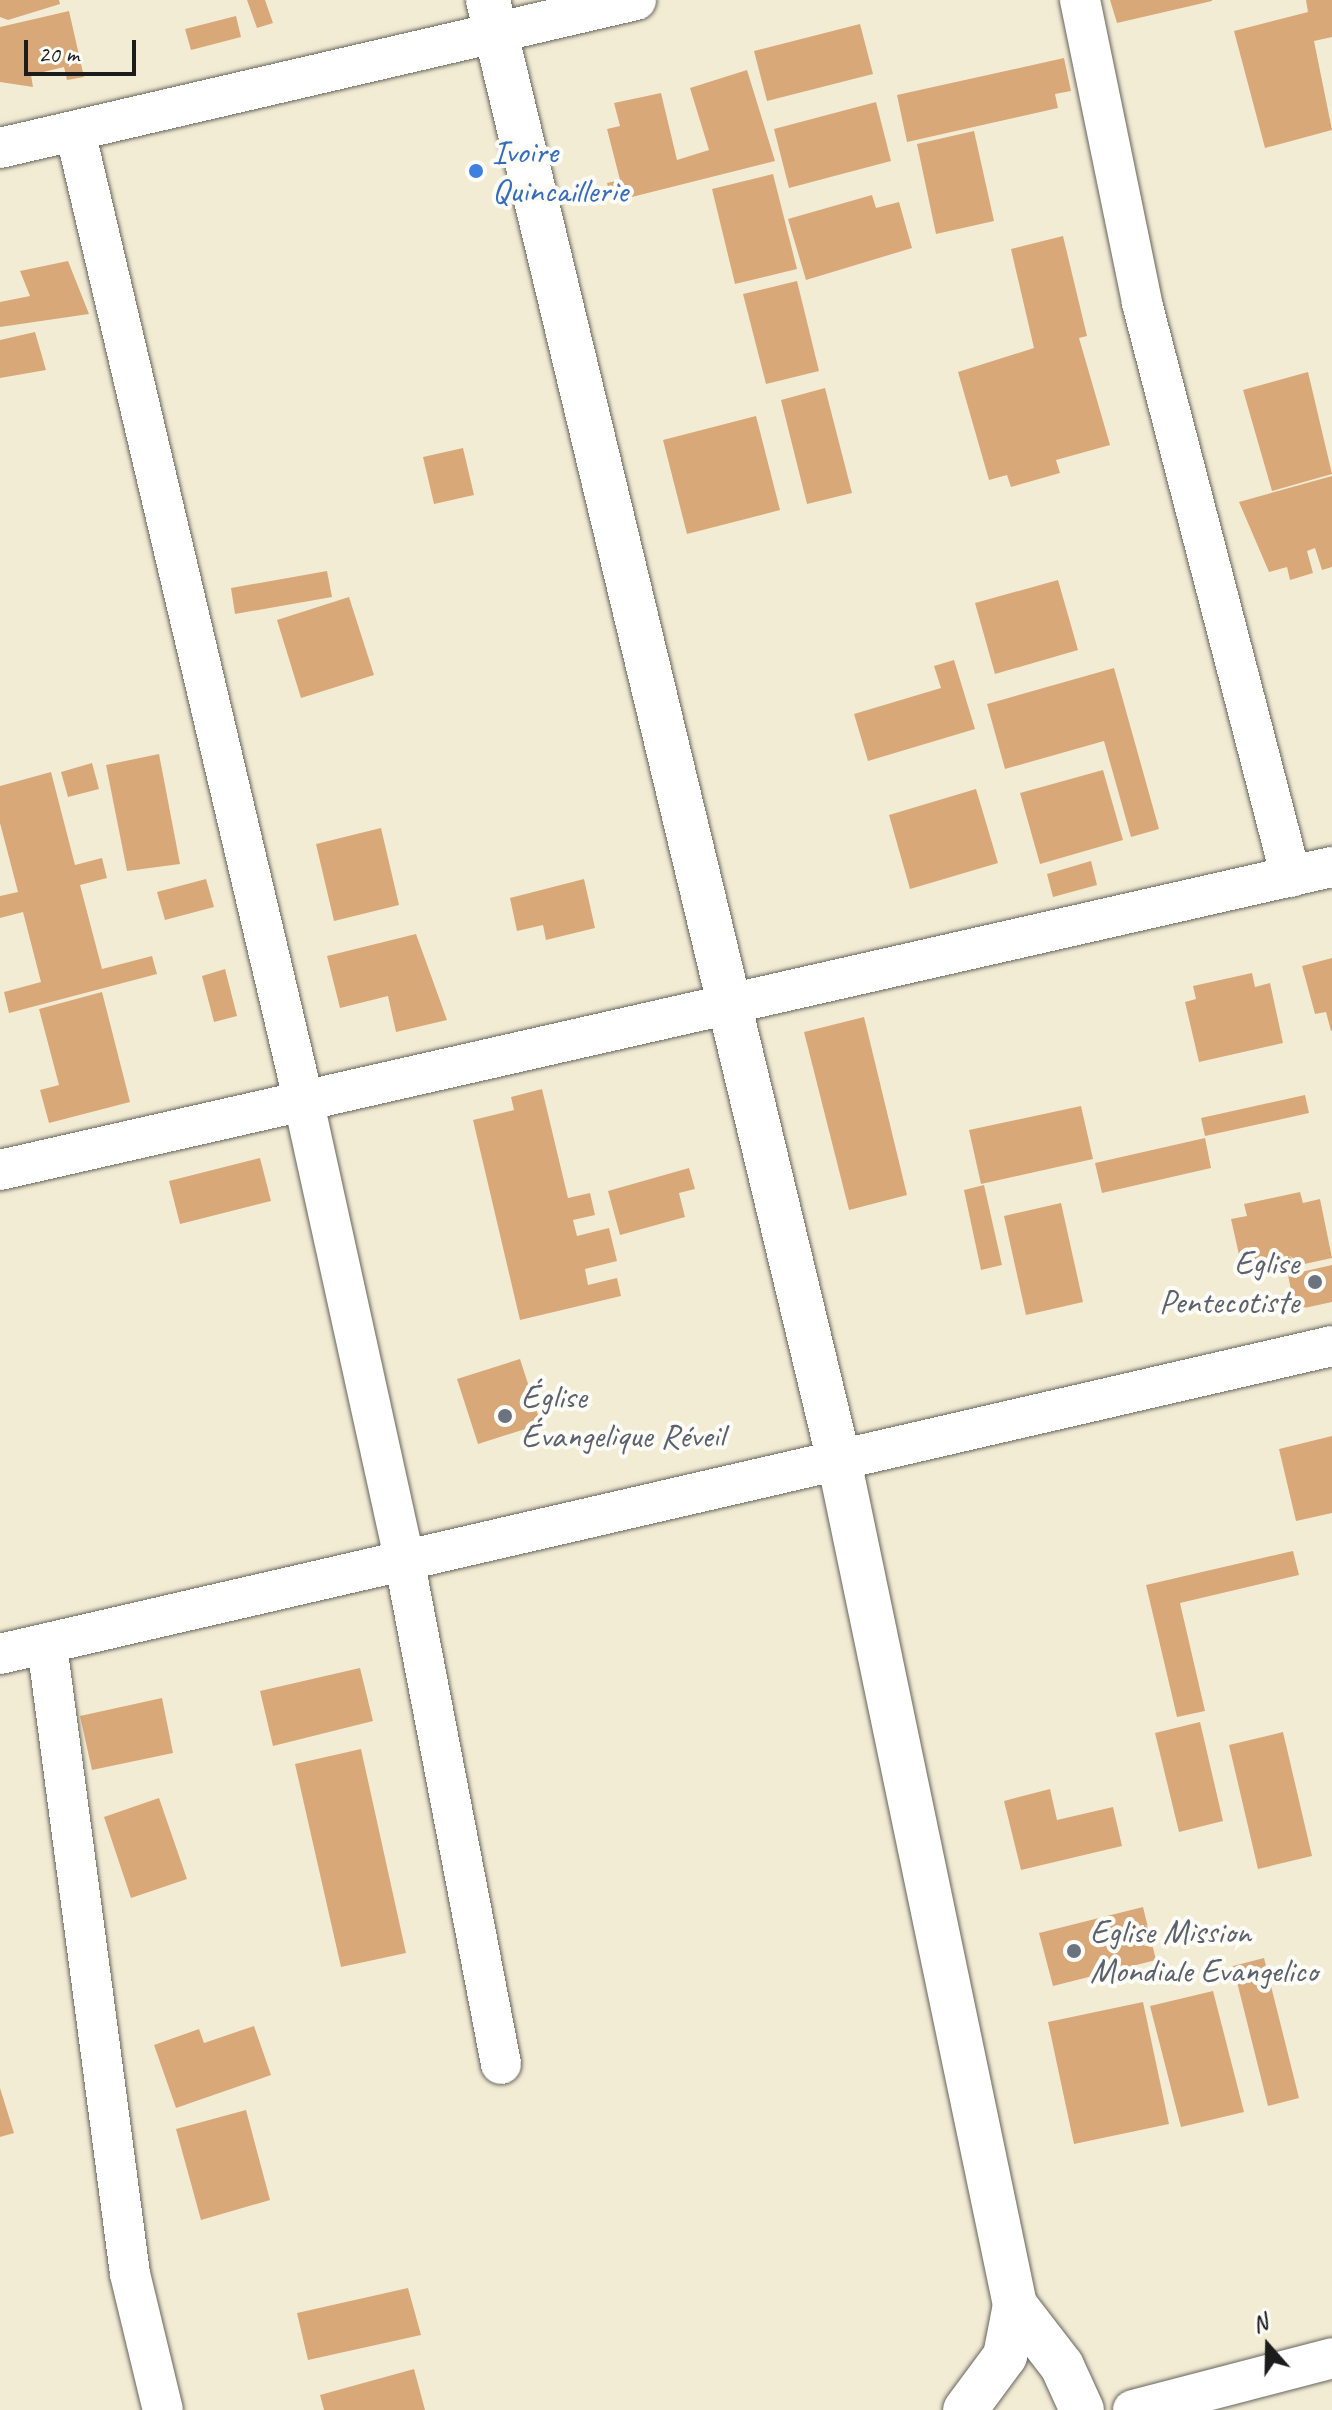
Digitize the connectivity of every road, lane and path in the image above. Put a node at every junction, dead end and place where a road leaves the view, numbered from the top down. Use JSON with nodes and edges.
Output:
{"nodes":[{"id":1,"x":636,"y":0,"type":"edge"},
{"id":2,"x":1080,"y":0,"type":"edge"},
{"id":3,"x":492,"y":18,"type":"edge"},
{"id":4,"x":75,"y":131,"type":"junction"},
{"id":5,"x":0,"y":148,"type":"edge"},
{"id":6,"x":1332,"y":867,"type":"edge"},
{"id":7,"x":1291,"y":877,"type":"junction"},
{"id":8,"x":730,"y":1007,"type":"junction"},
{"id":9,"x":304,"y":1103,"type":"junction"},
{"id":10,"x":0,"y":1170,"type":"edge"},
{"id":11,"x":1332,"y":1346,"type":"edge"},
{"id":12,"x":840,"y":1465,"type":"junction"},
{"id":13,"x":405,"y":1564,"type":"junction"},
{"id":14,"x":47,"y":1645,"type":"junction"},
{"id":15,"x":0,"y":1654,"type":"edge"},
{"id":16,"x":501,"y":2064,"type":"dead end"},
{"id":17,"x":1015,"y":2305,"type":"junction"},
{"id":18,"x":1332,"y":2358,"type":"edge"},
{"id":19,"x":163,"y":2410,"type":"edge"},
{"id":20,"x":965,"y":2410,"type":"edge"},
{"id":21,"x":1082,"y":2410,"type":"edge"},
{"id":22,"x":1133,"y":2410,"type":"edge"}],
"edges":[{"from":1,"to":3,"type":"street"},
{"from":2,"to":7,"type":"street"},
{"from":3,"to":4,"type":"street"},
{"from":3,"to":8,"type":"street"},
{"from":4,"to":5,"type":"street"},
{"from":4,"to":9,"type":"street"},
{"from":6,"to":7,"type":"street"},
{"from":7,"to":8,"type":"street"},
{"from":8,"to":9,"type":"street"},
{"from":8,"to":12,"type":"street"},
{"from":9,"to":10,"type":"street"},
{"from":9,"to":13,"type":"street"},
{"from":11,"to":12,"type":"street"},
{"from":12,"to":13,"type":"street"},
{"from":12,"to":17,"type":"street"},
{"from":13,"to":14,"type":"street"},
{"from":13,"to":16,"type":"street"},
{"from":14,"to":15,"type":"street"},
{"from":14,"to":19,"type":"street"},
{"from":17,"to":20,"type":"street"},
{"from":17,"to":21,"type":"street"},
{"from":18,"to":22,"type":"street"}]}
